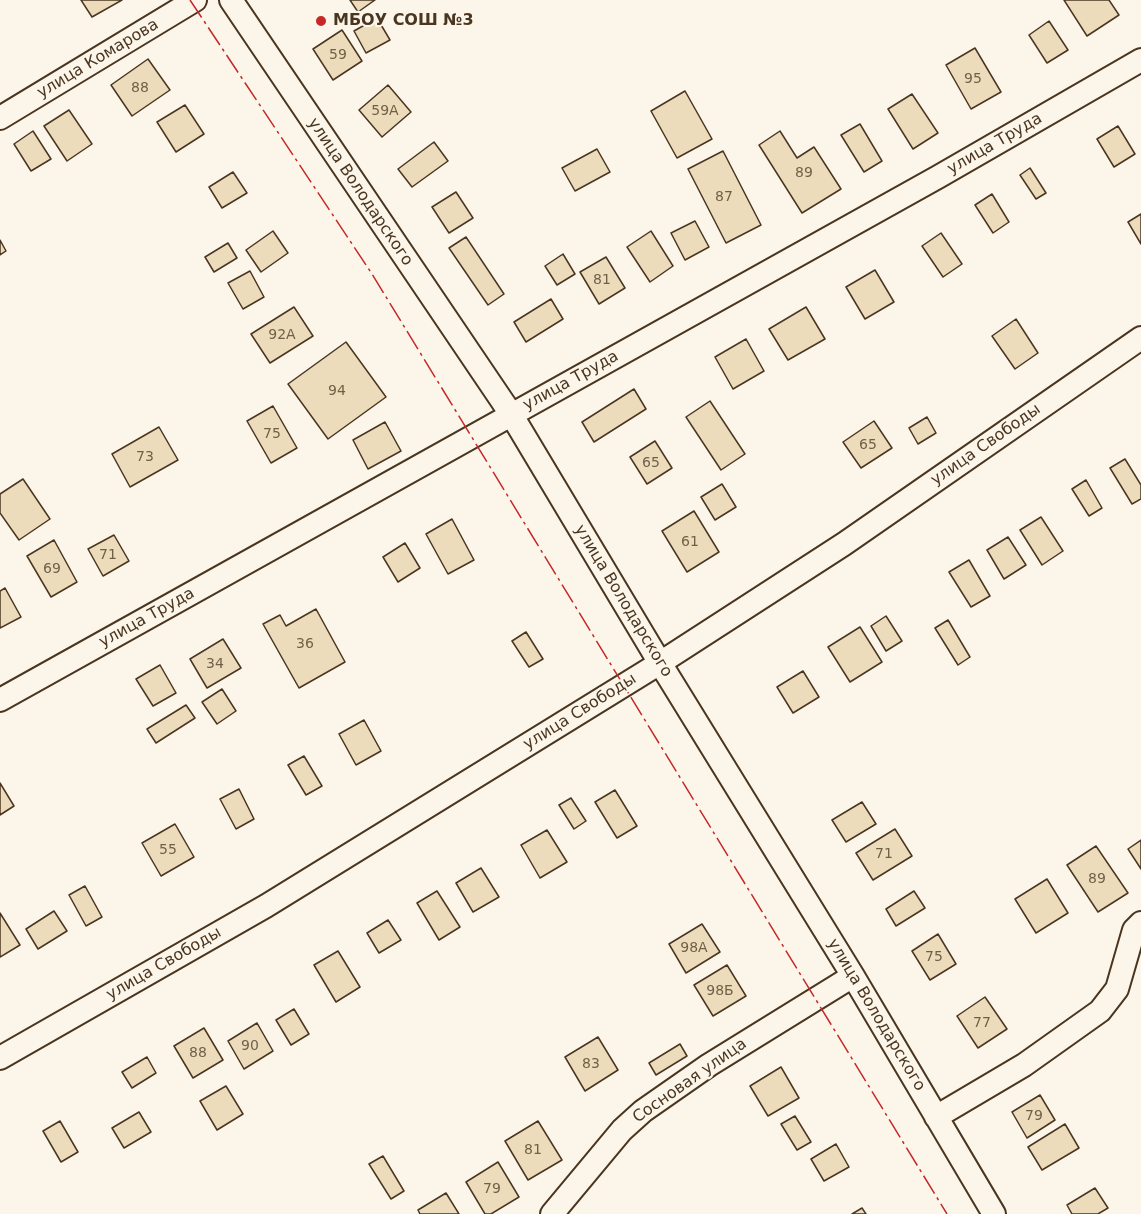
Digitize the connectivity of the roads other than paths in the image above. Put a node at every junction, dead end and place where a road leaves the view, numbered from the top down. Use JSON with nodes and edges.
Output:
{"nodes":[{"id":1,"x":195,"y":0,"type":"edge"},
{"id":2,"x":231,"y":0,"type":"edge"},
{"id":3,"x":1141,"y":60,"type":"edge"},
{"id":4,"x":0,"y":118,"type":"edge"},
{"id":5,"x":1141,"y":338,"type":"edge"},
{"id":6,"x":511,"y":414,"type":"junction"},
{"id":7,"x":660,"y":663,"type":"junction"},
{"id":8,"x":0,"y":700,"type":"edge"},
{"id":9,"x":1141,"y":923,"type":"edge"},
{"id":10,"x":853,"y":976,"type":"junction"},
{"id":11,"x":0,"y":1059,"type":"edge"},
{"id":12,"x":936,"y":1117,"type":"junction"},
{"id":13,"x":552,"y":1214,"type":"edge"},
{"id":14,"x":994,"y":1214,"type":"edge"}],
"edges":[{"from":1,"to":4,"type":"street","name":"улица Комарова"},
{"from":2,"to":6,"type":"street","name":"улица Володарского"},
{"from":3,"to":6,"type":"street","name":"улица Труда"},
{"from":5,"to":7,"type":"street","name":"улица Свободы"},
{"from":6,"to":7,"type":"street","name":"улица Володарского"},
{"from":6,"to":8,"type":"street","name":"улица Труда"},
{"from":7,"to":10,"type":"street","name":"улица Володарского"},
{"from":7,"to":11,"type":"street","name":"улица Свободы"},
{"from":9,"to":12,"type":"street"},
{"from":10,"to":12,"type":"street","name":"улица Володарского"},
{"from":10,"to":13,"type":"street","name":"Сосновая улица"},
{"from":12,"to":14,"type":"street","name":"улица Володарского"}]}
